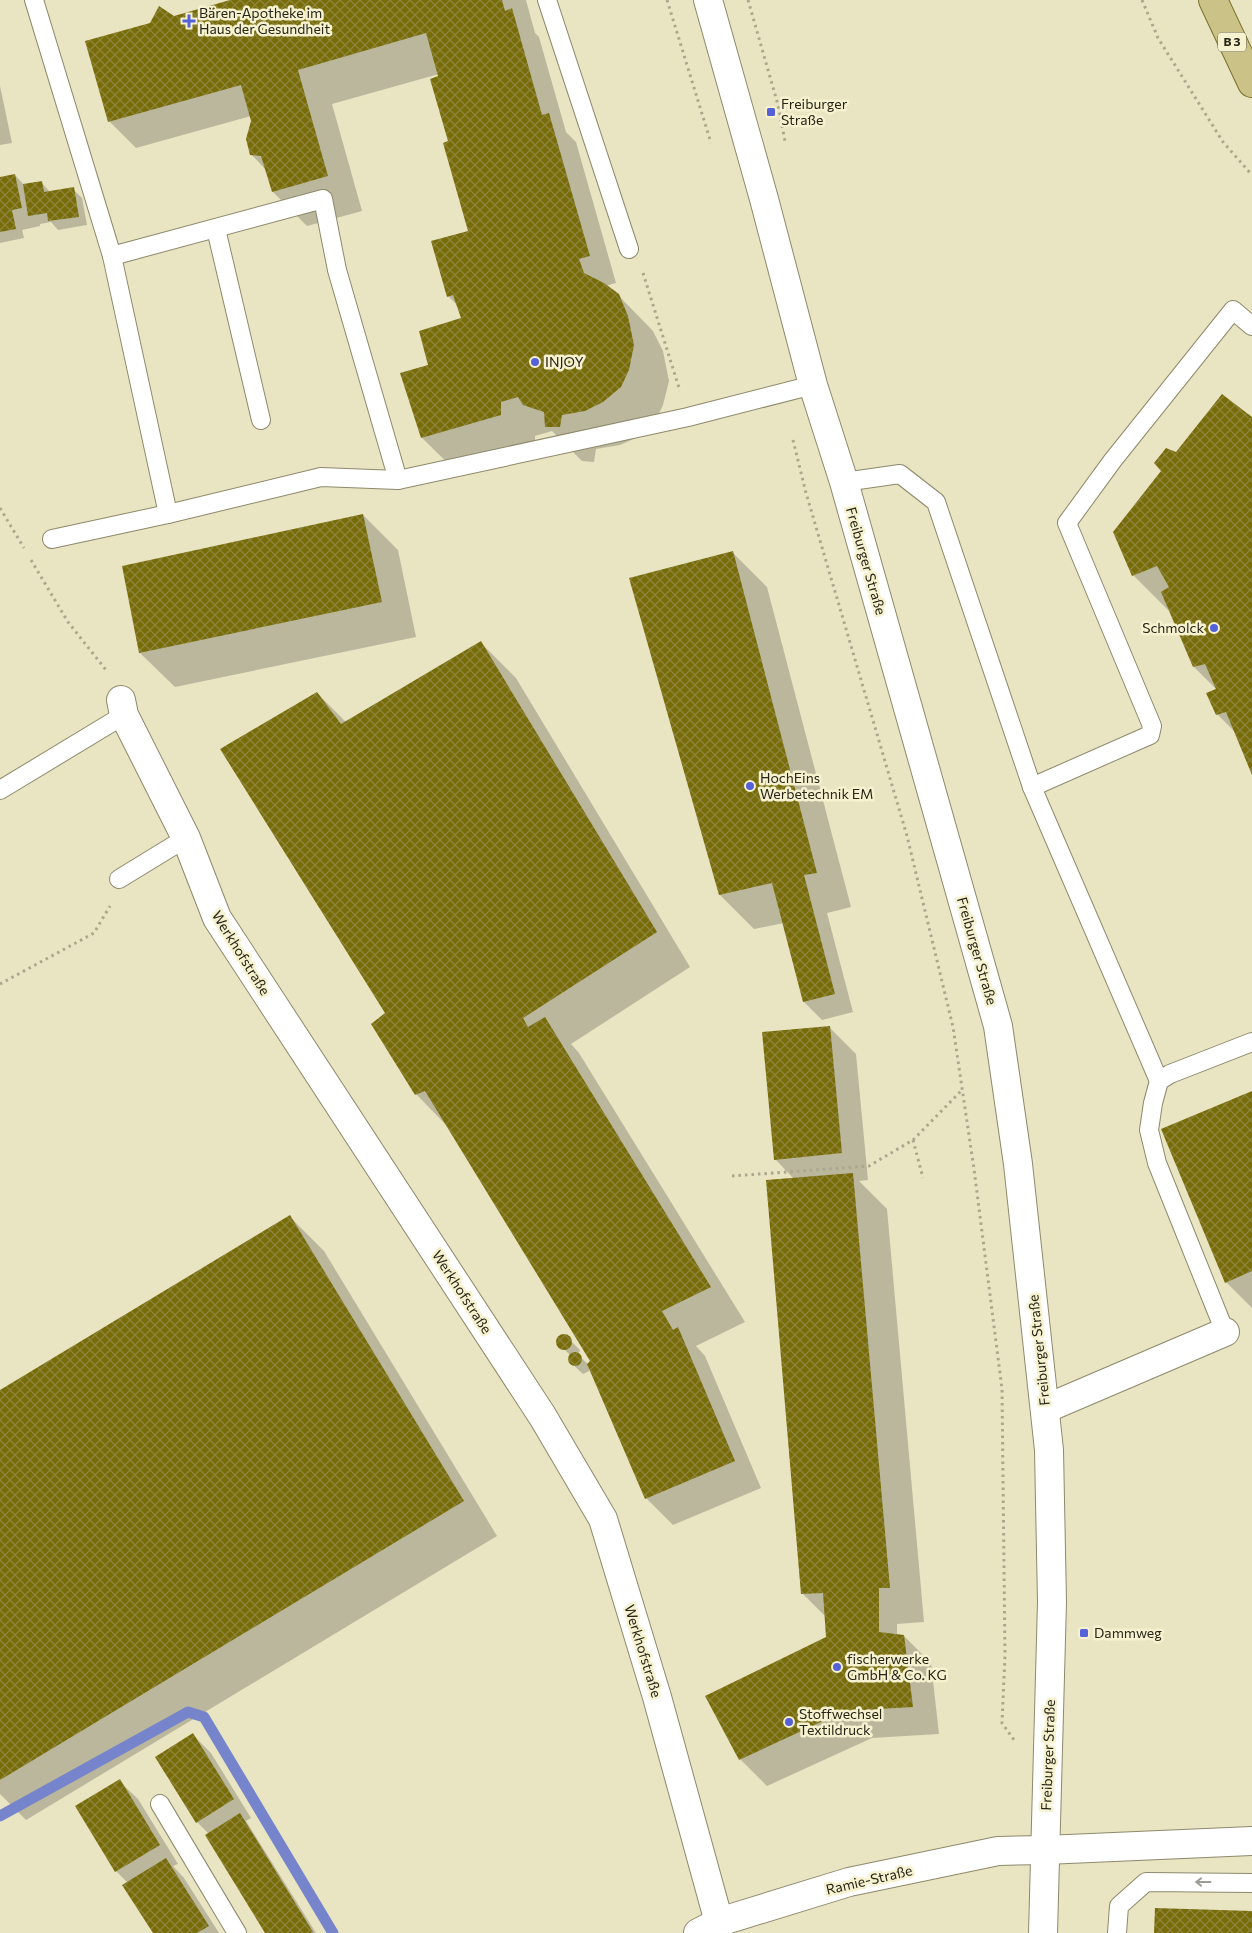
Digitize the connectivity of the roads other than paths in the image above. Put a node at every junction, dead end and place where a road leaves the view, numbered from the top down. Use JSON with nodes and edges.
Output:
{"nodes":[{"id":1,"x":34,"y":0,"type":"edge"},
{"id":2,"x":547,"y":0,"type":"edge"},
{"id":3,"x":708,"y":0,"type":"edge"},
{"id":4,"x":1213,"y":0,"type":"edge"},
{"id":5,"x":1252,"y":83,"type":"edge"},
{"id":6,"x":216,"y":229,"type":"junction"},
{"id":7,"x":629,"y":248,"type":"road end"},
{"id":8,"x":112,"y":256,"type":"junction"},
{"id":9,"x":1252,"y":326,"type":"edge"},
{"id":10,"x":814,"y":385,"type":"junction"},
{"id":11,"x":261,"y":420,"type":"dead end"},
{"id":12,"x":398,"y":480,"type":"junction"},
{"id":13,"x":844,"y":482,"type":"junction"},
{"id":14,"x":168,"y":514,"type":"junction"},
{"id":15,"x":52,"y":539,"type":"dead end"},
{"id":16,"x":122,"y":707,"type":"joint"},
{"id":17,"x":1032,"y":787,"type":"junction"},
{"id":18,"x":0,"y":790,"type":"edge"},
{"id":19,"x":186,"y":838,"type":"junction"},
{"id":20,"x":119,"y":879,"type":"road end"},
{"id":21,"x":1252,"y":1042,"type":"edge"},
{"id":22,"x":1159,"y":1081,"type":"junction"},
{"id":23,"x":1225,"y":1332,"type":"joint"},
{"id":24,"x":1046,"y":1409,"type":"junction"},
{"id":25,"x":160,"y":1804,"type":"dead end"},
{"id":26,"x":1252,"y":1841,"type":"edge"},
{"id":27,"x":1045,"y":1850,"type":"junction"},
{"id":28,"x":1252,"y":1883,"type":"edge"},
{"id":29,"x":708,"y":1927,"type":"edge"},
{"id":30,"x":237,"y":1933,"type":"edge"},
{"id":31,"x":1043,"y":1933,"type":"edge"},
{"id":32,"x":1117,"y":1933,"type":"edge"}],
"edges":[{"from":1,"to":8,"type":"lane"},
{"from":2,"to":7,"type":"lane"},
{"from":3,"to":10,"type":"street","name":"Freiburger Straße"},
{"from":4,"to":5,"type":"main road","number":"B 3"},
{"from":6,"to":8,"type":"lane"},
{"from":6,"to":11,"type":"lane"},
{"from":6,"to":12,"type":"lane"},
{"from":8,"to":14,"type":"lane"},
{"from":9,"to":17,"type":"lane"},
{"from":10,"to":12,"type":"lane"},
{"from":10,"to":13,"type":"street","name":"Freiburger Straße"},
{"from":12,"to":14,"type":"lane"},
{"from":13,"to":17,"type":"lane"},
{"from":13,"to":24,"type":"street","name":"Freiburger Straße"},
{"from":14,"to":15,"type":"lane"},
{"from":16,"to":18,"type":"lane"},
{"from":16,"to":19,"type":"street","name":"Werkhofstraße"},
{"from":17,"to":22,"type":"lane"},
{"from":19,"to":20,"type":"lane"},
{"from":19,"to":29,"type":"street","name":"Werkhofstraße"},
{"from":21,"to":22,"type":"lane"},
{"from":22,"to":23,"type":"lane"},
{"from":23,"to":24,"type":"street"},
{"from":24,"to":27,"type":"street","name":"Freiburger Straße"},
{"from":25,"to":30,"type":"lane"},
{"from":26,"to":27,"type":"street"},
{"from":27,"to":29,"type":"street","name":"Ramie-Straße"},
{"from":27,"to":31,"type":"street","name":"Freiburger Straße"},
{"from":28,"to":32,"type":"lane","one_way":true}]}
